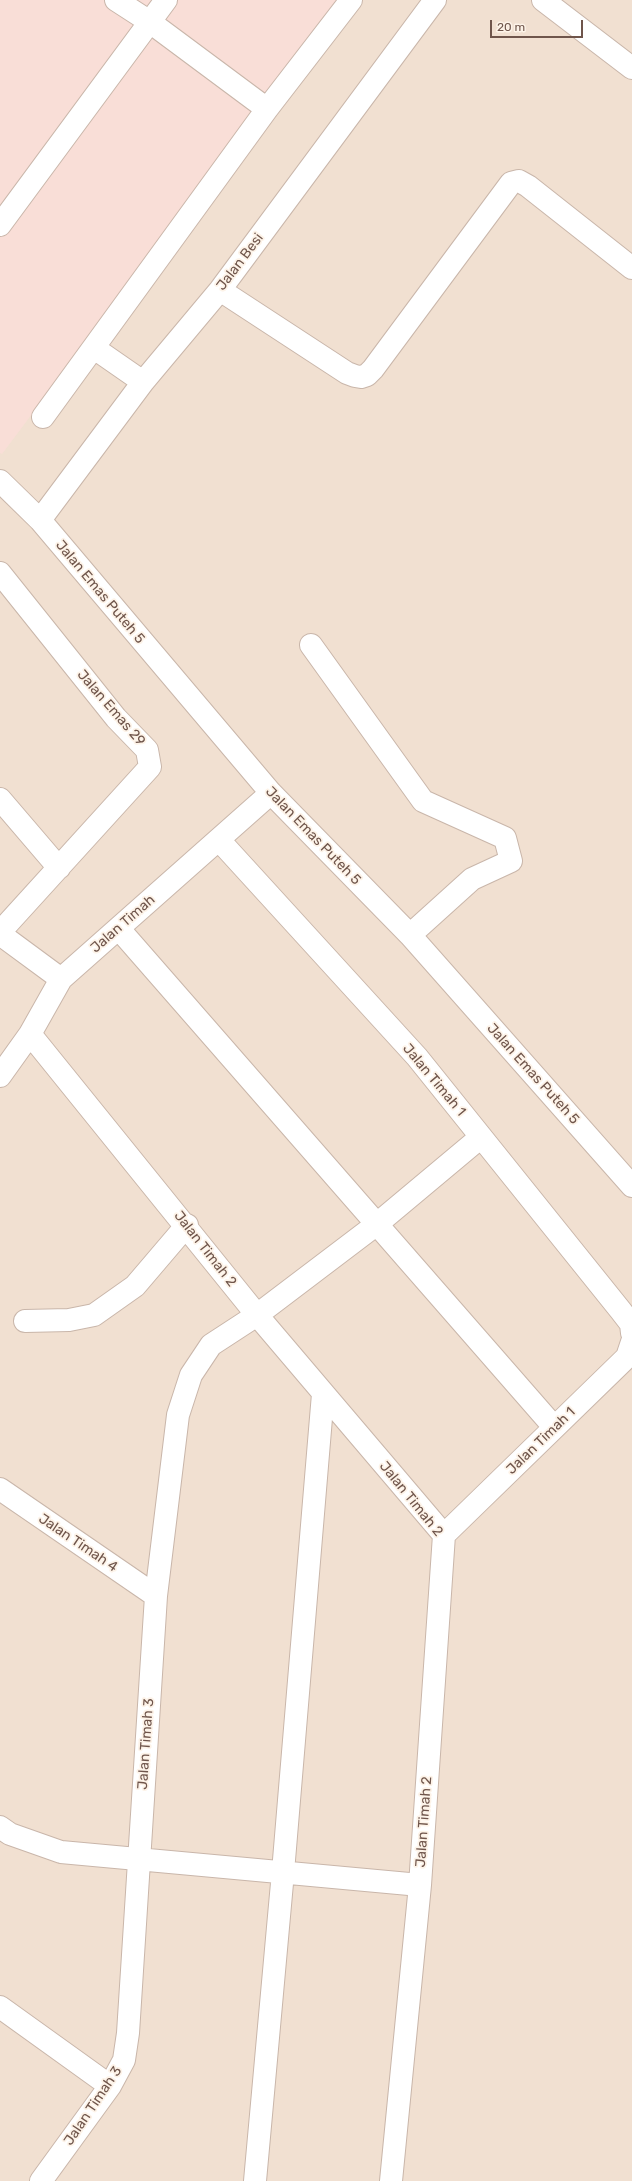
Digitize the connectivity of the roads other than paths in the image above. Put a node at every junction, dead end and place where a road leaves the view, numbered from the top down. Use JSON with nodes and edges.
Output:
{"nodes":[{"id":1,"x":116,"y":0,"type":"edge"},
{"id":2,"x":166,"y":0,"type":"edge"},
{"id":3,"x":351,"y":0,"type":"edge"},
{"id":4,"x":435,"y":0,"type":"edge"},
{"id":5,"x":542,"y":0,"type":"edge"},
{"id":6,"x":150,"y":22,"type":"junction"},
{"id":7,"x":632,"y":68,"type":"edge"},
{"id":8,"x":267,"y":109,"type":"junction"},
{"id":9,"x":0,"y":225,"type":"edge"},
{"id":10,"x":632,"y":268,"type":"edge"},
{"id":11,"x":220,"y":290,"type":"junction"},
{"id":12,"x":94,"y":348,"type":"junction"},
{"id":13,"x":143,"y":382,"type":"junction"},
{"id":14,"x":43,"y":417,"type":"dead end"},
{"id":15,"x":0,"y":481,"type":"edge"},
{"id":16,"x":40,"y":520,"type":"junction"},
{"id":17,"x":0,"y":573,"type":"edge"},
{"id":18,"x":311,"y":645,"type":"dead end"},
{"id":19,"x":271,"y":793,"type":"junction"},
{"id":20,"x":0,"y":799,"type":"edge"},
{"id":21,"x":219,"y":840,"type":"junction"},
{"id":22,"x":59,"y":868,"type":"junction"},
{"id":23,"x":119,"y":929,"type":"junction"},
{"id":24,"x":0,"y":933,"type":"edge"},
{"id":25,"x":410,"y":935,"type":"junction"},
{"id":26,"x":61,"y":979,"type":"junction"},
{"id":27,"x":30,"y":1034,"type":"junction"},
{"id":28,"x":0,"y":1076,"type":"edge"},
{"id":29,"x":481,"y":1137,"type":"junction"},
{"id":30,"x":632,"y":1186,"type":"edge"},
{"id":31,"x":377,"y":1224,"type":"junction"},
{"id":32,"x":187,"y":1225,"type":"junction"},
{"id":33,"x":257,"y":1315,"type":"junction"},
{"id":34,"x":25,"y":1320,"type":"dead end"},
{"id":35,"x":632,"y":1333,"type":"edge"},
{"id":36,"x":632,"y":1342,"type":"edge"},
{"id":37,"x":323,"y":1394,"type":"junction"},
{"id":38,"x":554,"y":1427,"type":"junction"},
{"id":39,"x":0,"y":1489,"type":"edge"},
{"id":40,"x":444,"y":1535,"type":"junction"},
{"id":41,"x":156,"y":1596,"type":"junction"},
{"id":42,"x":0,"y":1827,"type":"edge"},
{"id":43,"x":138,"y":1858,"type":"junction"},
{"id":44,"x":283,"y":1872,"type":"junction"},
{"id":45,"x":420,"y":1885,"type":"junction"},
{"id":46,"x":0,"y":2007,"type":"edge"},
{"id":47,"x":110,"y":2086,"type":"junction"},
{"id":48,"x":41,"y":2181,"type":"edge"},
{"id":49,"x":255,"y":2181,"type":"edge"},
{"id":50,"x":391,"y":2181,"type":"edge"}],
"edges":[{"from":1,"to":6,"type":"street"},
{"from":2,"to":6,"type":"street"},
{"from":3,"to":8,"type":"street"},
{"from":4,"to":11,"type":"street","name":"Jalan Besi"},
{"from":5,"to":7,"type":"street"},
{"from":6,"to":8,"type":"street"},
{"from":6,"to":9,"type":"street"},
{"from":8,"to":12,"type":"street"},
{"from":10,"to":11,"type":"street"},
{"from":11,"to":13,"type":"street","name":"Jalan Besi"},
{"from":12,"to":13,"type":"street"},
{"from":12,"to":14,"type":"street"},
{"from":13,"to":16,"type":"street","name":"Jalan Besi"},
{"from":15,"to":16,"type":"street","name":"Jalan Emas Puteh 5"},
{"from":16,"to":19,"type":"street","name":"Jalan Emas Puteh 5"},
{"from":17,"to":22,"type":"street","name":"Jalan Emas 29"},
{"from":18,"to":25,"type":"street"},
{"from":19,"to":21,"type":"street","name":"Jalan Timah"},
{"from":19,"to":25,"type":"street","name":"Jalan Emas Puteh 5"},
{"from":20,"to":22,"type":"street"},
{"from":21,"to":23,"type":"street","name":"Jalan Timah"},
{"from":21,"to":29,"type":"street","name":"Jalan Timah 1"},
{"from":22,"to":24,"type":"street","name":"Jalan Emas 29"},
{"from":23,"to":26,"type":"street","name":"Jalan Timah"},
{"from":23,"to":31,"type":"street"},
{"from":24,"to":26,"type":"street"},
{"from":25,"to":30,"type":"street","name":"Jalan Emas Puteh 5"},
{"from":26,"to":27,"type":"street","name":"Jalan Timah"},
{"from":27,"to":28,"type":"street","name":"Jalan Timah"},
{"from":27,"to":32,"type":"street","name":"Jalan Timah 2"},
{"from":29,"to":31,"type":"street","name":"Jalan Timah 3"},
{"from":29,"to":35,"type":"street","name":"Jalan Timah 1"},
{"from":31,"to":33,"type":"street","name":"Jalan Timah 3"},
{"from":31,"to":38,"type":"street"},
{"from":32,"to":33,"type":"street","name":"Jalan Timah 2"},
{"from":32,"to":34,"type":"street"},
{"from":33,"to":37,"type":"street","name":"Jalan Timah 2"},
{"from":33,"to":41,"type":"street","name":"Jalan Timah 3"},
{"from":36,"to":38,"type":"street","name":"Jalan Timah 1"},
{"from":37,"to":40,"type":"street","name":"Jalan Timah 2"},
{"from":37,"to":44,"type":"street"},
{"from":38,"to":40,"type":"street","name":"Jalan Timah 1"},
{"from":39,"to":41,"type":"street","name":"Jalan Timah 4"},
{"from":40,"to":45,"type":"street","name":"Jalan Timah 2"},
{"from":41,"to":43,"type":"street","name":"Jalan Timah 3"},
{"from":42,"to":43,"type":"street"},
{"from":43,"to":44,"type":"street"},
{"from":43,"to":47,"type":"street","name":"Jalan Timah 3"},
{"from":44,"to":45,"type":"street"},
{"from":44,"to":49,"type":"street"},
{"from":45,"to":50,"type":"street","name":"Jalan Timah 2"},
{"from":46,"to":47,"type":"street"},
{"from":47,"to":48,"type":"street","name":"Jalan Timah 3"}]}
